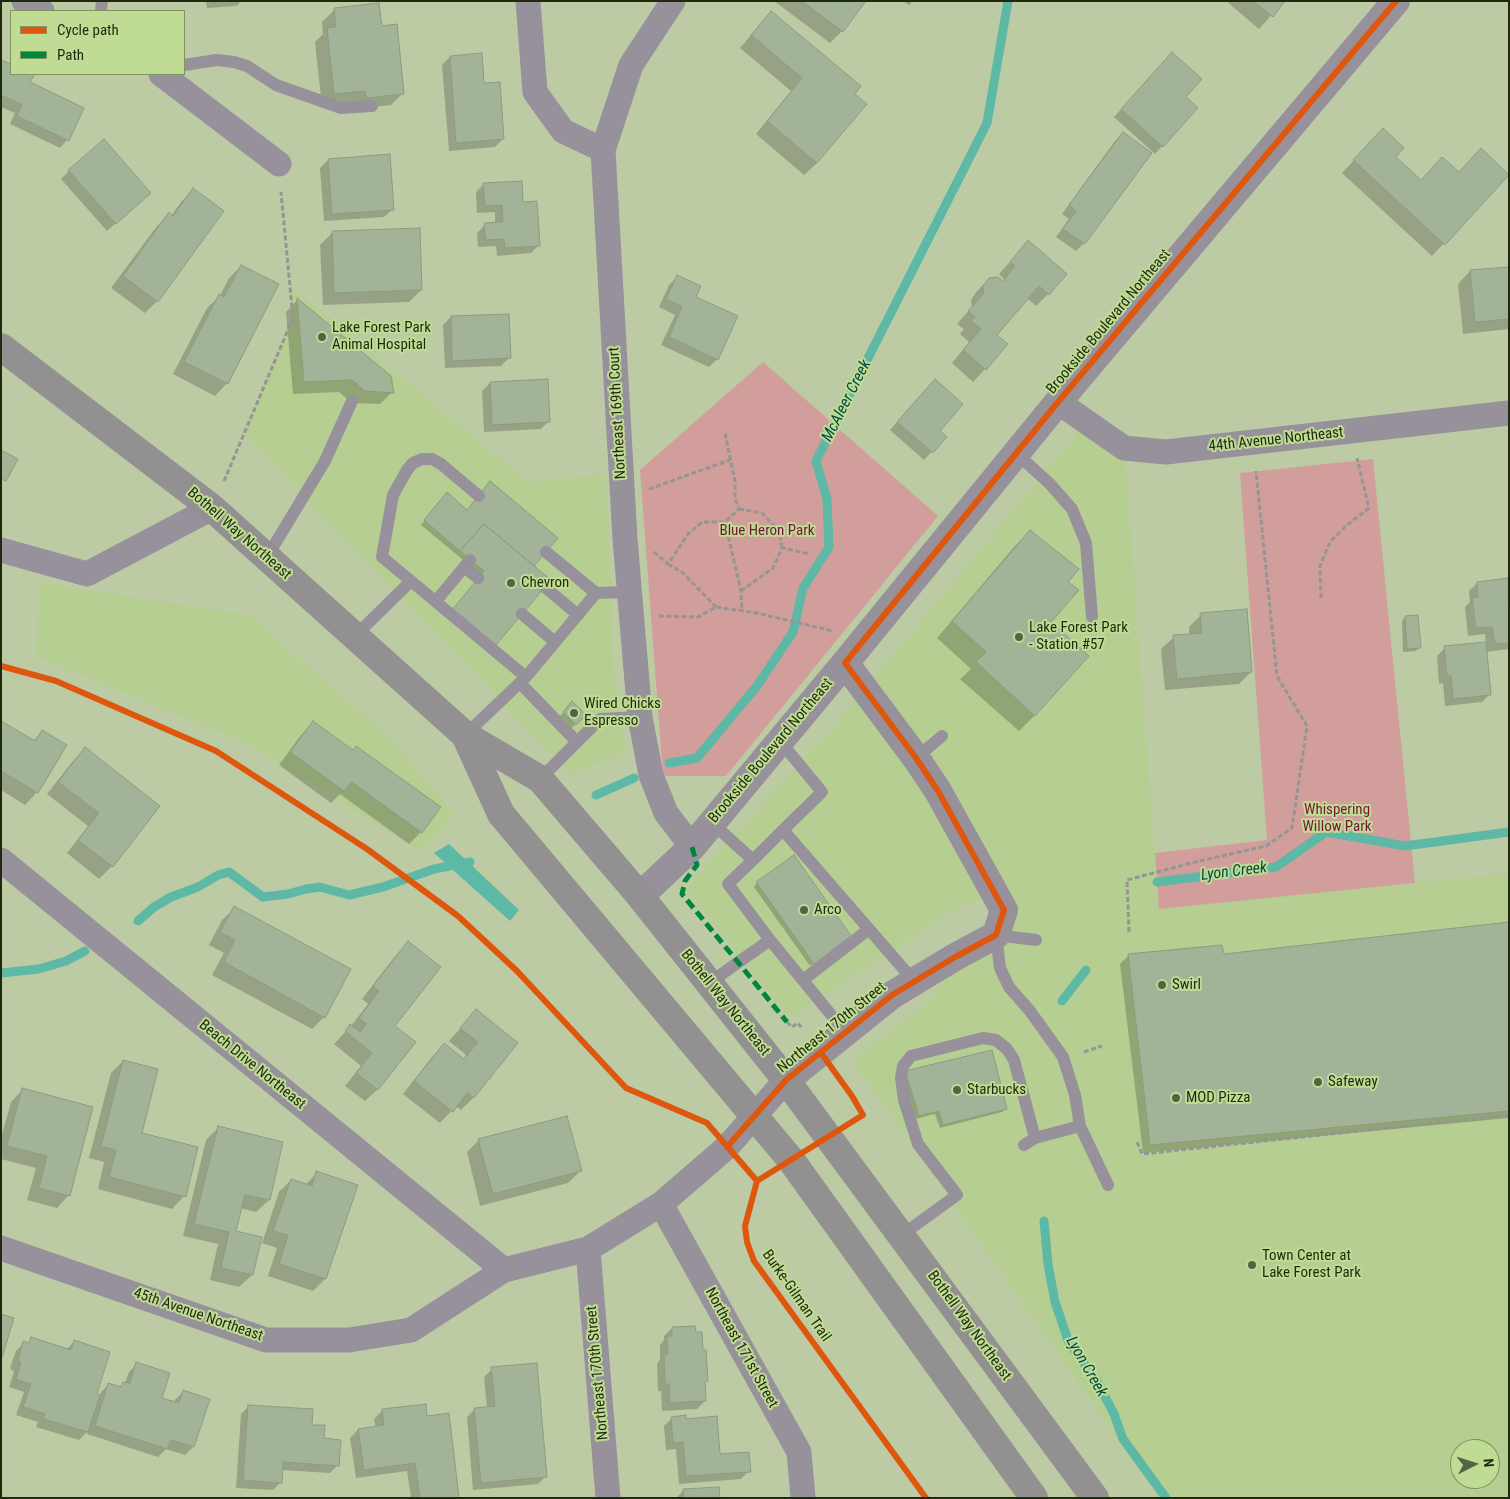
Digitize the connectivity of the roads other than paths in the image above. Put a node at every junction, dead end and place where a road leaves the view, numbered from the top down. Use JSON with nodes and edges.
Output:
{"nodes":[{"id":1,"x":24,"y":1,"type":"edge"},
{"id":2,"x":528,"y":1,"type":"edge"},
{"id":3,"x":673,"y":1,"type":"edge"},
{"id":4,"x":1396,"y":1,"type":"edge"},
{"id":5,"x":40,"y":10,"type":"edge"},
{"id":6,"x":185,"y":65,"type":"edge"},
{"id":7,"x":162,"y":75,"type":"edge"},
{"id":8,"x":372,"y":106,"type":"dead end"},
{"id":9,"x":603,"y":150,"type":"junction"},
{"id":10,"x":279,"y":164,"type":"road end"},
{"id":11,"x":1,"y":347,"type":"edge"},
{"id":12,"x":352,"y":401,"type":"dead end"},
{"id":13,"x":1058,"y":402,"type":"junction"},
{"id":14,"x":1509,"y":413,"type":"edge"},
{"id":15,"x":1016,"y":453,"type":"junction"},
{"id":16,"x":479,"y":496,"type":"dead end"},
{"id":17,"x":212,"y":508,"type":"junction"},
{"id":18,"x":1,"y":550,"type":"edge"},
{"id":19,"x":546,"y":552,"type":"dead end"},
{"id":20,"x":266,"y":556,"type":"junction"},
{"id":21,"x":478,"y":578,"type":"dead end"},
{"id":22,"x":411,"y":581,"type":"junction"},
{"id":23,"x":545,"y":587,"type":"dead end"},
{"id":24,"x":628,"y":592,"type":"junction"},
{"id":25,"x":596,"y":594,"type":"junction"},
{"id":26,"x":436,"y":601,"type":"junction"},
{"id":27,"x":522,"y":614,"type":"dead end"},
{"id":28,"x":578,"y":615,"type":"junction"},
{"id":29,"x":1092,"y":617,"type":"dead end"},
{"id":30,"x":355,"y":636,"type":"junction"},
{"id":31,"x":555,"y":642,"type":"junction"},
{"id":32,"x":845,"y":663,"type":"junction"},
{"id":33,"x":523,"y":680,"type":"junction"},
{"id":34,"x":640,"y":717,"type":"junction"},
{"id":35,"x":465,"y":735,"type":"junction"},
{"id":36,"x":942,"y":736,"type":"dead end"},
{"id":37,"x":780,"y":741,"type":"junction"},
{"id":38,"x":577,"y":742,"type":"junction"},
{"id":39,"x":916,"y":758,"type":"junction"},
{"id":40,"x":540,"y":779,"type":"junction"},
{"id":41,"x":712,"y":823,"type":"junction"},
{"id":42,"x":783,"y":830,"type":"junction"},
{"id":43,"x":692,"y":847,"type":"junction"},
{"id":44,"x":1,"y":860,"type":"edge"},
{"id":45,"x":753,"y":860,"type":"junction"},
{"id":46,"x":640,"y":896,"type":"junction"},
{"id":47,"x":869,"y":929,"type":"junction"},
{"id":48,"x":996,"y":935,"type":"junction"},
{"id":49,"x":770,"y":940,"type":"junction"},
{"id":50,"x":1036,"y":940,"type":"dead end"},
{"id":51,"x":803,"y":980,"type":"junction"},
{"id":52,"x":914,"y":981,"type":"junction"},
{"id":53,"x":709,"y":983,"type":"junction"},
{"id":54,"x":846,"y":1033,"type":"junction"},
{"id":55,"x":786,"y":1080,"type":"junction"},
{"id":56,"x":755,"y":1115,"type":"junction"},
{"id":57,"x":1080,"y":1126,"type":"junction"},
{"id":58,"x":1108,"y":1185,"type":"dead end"},
{"id":59,"x":660,"y":1204,"type":"junction"},
{"id":60,"x":902,"y":1235,"type":"junction"},
{"id":61,"x":1,"y":1248,"type":"edge"},
{"id":62,"x":588,"y":1249,"type":"junction"},
{"id":63,"x":504,"y":1270,"type":"junction"},
{"id":64,"x":608,"y":1498,"type":"edge"},
{"id":65,"x":803,"y":1498,"type":"edge"},
{"id":66,"x":1034,"y":1498,"type":"edge"},
{"id":67,"x":1095,"y":1498,"type":"edge"}],
"edges":[{"from":1,"to":5,"type":"street"},
{"from":2,"to":9,"type":"street"},
{"from":3,"to":9,"type":"street"},
{"from":4,"to":13,"type":"street","name":"Brookside Boulevard Northeast"},
{"from":6,"to":8,"type":"lane"},
{"from":7,"to":10,"type":"street"},
{"from":9,"to":24,"type":"street","name":"Northeast 169th Court"},
{"from":11,"to":17,"type":"main road","name":"Bothell Way Northeast"},
{"from":12,"to":20,"type":"lane"},
{"from":13,"to":14,"type":"street","name":"44th Avenue Northeast"},
{"from":13,"to":15,"type":"street","name":"Brookside Boulevard Northeast"},
{"from":15,"to":29,"type":"lane"},
{"from":15,"to":32,"type":"street","name":"Brookside Boulevard Northeast"},
{"from":16,"to":22,"type":"lane"},
{"from":17,"to":18,"type":"street"},
{"from":17,"to":20,"type":"main road","name":"Bothell Way Northeast"},
{"from":19,"to":25,"type":"lane"},
{"from":20,"to":30,"type":"main road","name":"Bothell Way Northeast"},
{"from":21,"to":26,"type":"lane"},
{"from":22,"to":26,"type":"lane"},
{"from":22,"to":30,"type":"lane"},
{"from":23,"to":28,"type":"lane"},
{"from":24,"to":25,"type":"lane"},
{"from":24,"to":34,"type":"street","name":"Northeast 169th Court"},
{"from":25,"to":28,"type":"lane"},
{"from":26,"to":33,"type":"lane"},
{"from":27,"to":31,"type":"lane"},
{"from":28,"to":31,"type":"lane"},
{"from":30,"to":35,"type":"main road","name":"Bothell Way Northeast"},
{"from":31,"to":33,"type":"lane"},
{"from":32,"to":37,"type":"street","name":"Brookside Boulevard Northeast"},
{"from":32,"to":39,"type":"street"},
{"from":33,"to":35,"type":"lane"},
{"from":33,"to":38,"type":"lane"},
{"from":34,"to":38,"type":"lane"},
{"from":34,"to":43,"type":"street","name":"Northeast 169th Court"},
{"from":35,"to":40,"type":"main road","name":"Bothell Way Northeast"},
{"from":35,"to":56,"type":"main road","name":"Bothell Way Northeast"},
{"from":36,"to":39,"type":"lane"},
{"from":37,"to":41,"type":"street","name":"Brookside Boulevard Northeast"},
{"from":37,"to":42,"type":"lane"},
{"from":38,"to":40,"type":"lane"},
{"from":39,"to":48,"type":"street"},
{"from":40,"to":46,"type":"main road","name":"Bothell Way Northeast"},
{"from":41,"to":43,"type":"street","name":"Brookside Boulevard Northeast"},
{"from":41,"to":45,"type":"lane"},
{"from":42,"to":45,"type":"lane"},
{"from":42,"to":47,"type":"lane"},
{"from":43,"to":46,"type":"street","name":"Brookside Boulevard Northeast"},
{"from":44,"to":63,"type":"street","name":"Beach Drive Northeast"},
{"from":45,"to":49,"type":"lane"},
{"from":46,"to":53,"type":"main road","name":"Bothell Way Northeast"},
{"from":47,"to":51,"type":"lane"},
{"from":47,"to":52,"type":"lane"},
{"from":48,"to":50,"type":"lane"},
{"from":48,"to":52,"type":"street","name":"Northeast 170th Street"},
{"from":48,"to":57,"type":"lane"},
{"from":49,"to":51,"type":"lane"},
{"from":49,"to":53,"type":"lane"},
{"from":51,"to":54,"type":"lane"},
{"from":52,"to":54,"type":"street","name":"Northeast 170th Street"},
{"from":53,"to":55,"type":"main road","name":"Bothell Way Northeast"},
{"from":54,"to":55,"type":"street","name":"Northeast 170th Street"},
{"from":55,"to":56,"type":"street","name":"Northeast 170th Street"},
{"from":55,"to":60,"type":"main road","name":"Bothell Way Northeast"},
{"from":56,"to":59,"type":"street","name":"Northeast 170th Street"},
{"from":56,"to":66,"type":"main road","name":"Bothell Way Northeast"},
{"from":57,"to":58,"type":"lane"},
{"from":57,"to":60,"type":"lane"},
{"from":59,"to":62,"type":"street","name":"Northeast 170th Street"},
{"from":59,"to":65,"type":"street","name":"Northeast 171st Street"},
{"from":60,"to":67,"type":"main road","name":"Bothell Way Northeast"},
{"from":61,"to":63,"type":"street","name":"45th Avenue Northeast"},
{"from":62,"to":63,"type":"street","name":"Northeast 170th Street"},
{"from":62,"to":64,"type":"street","name":"Northeast 170th Street"}]}
